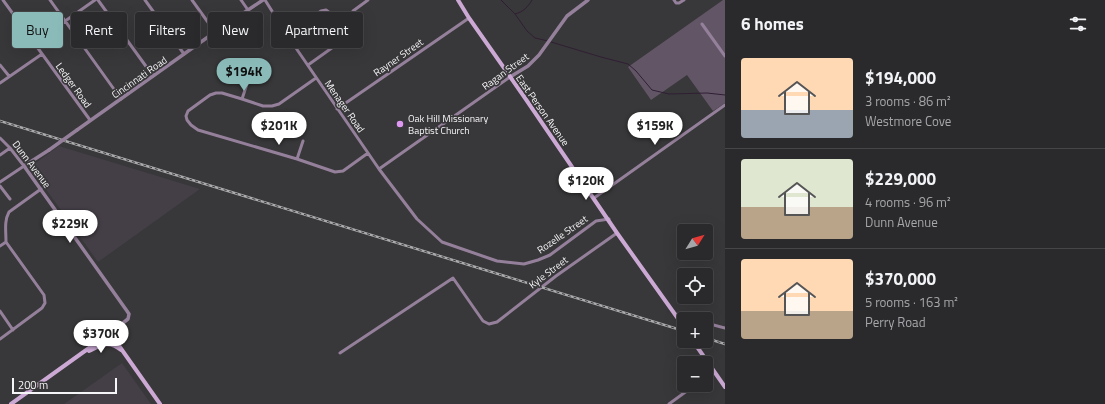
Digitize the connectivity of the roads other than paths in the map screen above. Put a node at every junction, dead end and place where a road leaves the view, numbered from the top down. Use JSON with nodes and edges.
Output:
{"nodes":[{"id":1,"x":3,"y":0,"type":"edge"},
{"id":2,"x":50,"y":0,"type":"edge"},
{"id":3,"x":96,"y":0,"type":"edge"},
{"id":4,"x":145,"y":0,"type":"edge"},
{"id":5,"x":192,"y":0,"type":"edge"},
{"id":6,"x":241,"y":0,"type":"edge"},
{"id":7,"x":264,"y":0,"type":"edge"},
{"id":8,"x":368,"y":0,"type":"edge"},
{"id":9,"x":458,"y":0,"type":"edge"},
{"id":10,"x":588,"y":0,"type":"edge"},
{"id":11,"x":674,"y":0,"type":"edge"},
{"id":12,"x":684,"y":0,"type":"edge"},
{"id":13,"x":248,"y":10,"type":"junction"},
{"id":14,"x":12,"y":12,"type":"edge"},
{"id":15,"x":245,"y":12,"type":"edge"},
{"id":16,"x":272,"y":12,"type":"edge"},
{"id":17,"x":320,"y":12,"type":"edge"},
{"id":18,"x":329,"y":12,"type":"edge"},
{"id":19,"x":353,"y":12,"type":"edge"},
{"id":20,"x":469,"y":18,"type":"junction"},
{"id":21,"x":65,"y":21,"type":"junction"},
{"id":22,"x":208,"y":22,"type":"edge"},
{"id":23,"x":702,"y":24,"type":"dead end"},
{"id":24,"x":208,"y":37,"type":"edge"},
{"id":25,"x":38,"y":48,"type":"edge"},
{"id":26,"x":296,"y":48,"type":"edge"},
{"id":27,"x":332,"y":48,"type":"edge"},
{"id":28,"x":42,"y":54,"type":"junction"},
{"id":29,"x":184,"y":54,"type":"junction"},
{"id":30,"x":725,"y":56,"type":"edge"},
{"id":31,"x":0,"y":65,"type":"edge"},
{"id":32,"x":308,"y":65,"type":"junction"},
{"id":33,"x":252,"y":69,"type":"dead end"},
{"id":34,"x":10,"y":76,"type":"junction"},
{"id":35,"x":153,"y":76,"type":"junction"},
{"id":36,"x":316,"y":78,"type":"junction"},
{"id":37,"x":510,"y":78,"type":"junction"},
{"id":38,"x":0,"y":82,"type":"edge"},
{"id":39,"x":121,"y":99,"type":"junction"},
{"id":40,"x":242,"y":99,"type":"junction"},
{"id":41,"x":725,"y":105,"type":"edge"},
{"id":42,"x":337,"y":109,"type":"junction"},
{"id":43,"x":90,"y":120,"type":"junction"},
{"id":44,"x":0,"y":138,"type":"edge"},
{"id":45,"x":303,"y":141,"type":"dead end"},
{"id":46,"x":10,"y":148,"type":"junction"},
{"id":47,"x":368,"y":153,"type":"junction"},
{"id":48,"x":0,"y":155,"type":"edge"},
{"id":49,"x":297,"y":159,"type":"junction"},
{"id":50,"x":24,"y":166,"type":"junction"},
{"id":51,"x":379,"y":169,"type":"junction"},
{"id":52,"x":0,"y":182,"type":"edge"},
{"id":53,"x":0,"y":186,"type":"edge"},
{"id":54,"x":41,"y":189,"type":"junction"},
{"id":55,"x":594,"y":198,"type":"junction"},
{"id":56,"x":10,"y":199,"type":"dead end"},
{"id":57,"x":417,"y":219,"type":"joint"},
{"id":58,"x":609,"y":219,"type":"junction"},
{"id":59,"x":617,"y":233,"type":"junction"},
{"id":60,"x":6,"y":242,"type":"junction"},
{"id":61,"x":0,"y":246,"type":"edge"},
{"id":62,"x":0,"y":311,"type":"edge"},
{"id":63,"x":676,"y":314,"type":"edge"},
{"id":64,"x":713,"y":325,"type":"edge"},
{"id":65,"x":725,"y":328,"type":"edge"},
{"id":66,"x":13,"y":330,"type":"junction"},
{"id":67,"x":110,"y":333,"type":"junction"},
{"id":68,"x":0,"y":339,"type":"edge"},
{"id":69,"x":698,"y":348,"type":"edge"},
{"id":70,"x":123,"y":351,"type":"junction"},
{"id":71,"x":340,"y":353,"type":"dead end"},
{"id":72,"x":80,"y":355,"type":"junction"},
{"id":73,"x":714,"y":372,"type":"joint"},
{"id":74,"x":725,"y":388,"type":"edge"},
{"id":75,"x":685,"y":392,"type":"edge"},
{"id":76,"x":11,"y":404,"type":"edge"},
{"id":77,"x":160,"y":404,"type":"edge"},
{"id":78,"x":669,"y":404,"type":"edge"}],
"edges":[{"from":1,"to":14,"type":"street","name":"Ledger Road"},
{"from":2,"to":21,"type":"street"},
{"from":3,"to":21,"type":"street"},
{"from":3,"to":35,"type":"street"},
{"from":4,"to":29,"type":"street"},
{"from":5,"to":22,"type":"street"},
{"from":6,"to":13,"type":"street"},
{"from":7,"to":13,"type":"street","name":"Cincinnati Road"},
{"from":7,"to":16,"type":"street","name":"Menager Road"},
{"from":8,"to":19,"type":"street"},
{"from":9,"to":20,"type":"main road","name":"East Person Avenue"},
{"from":10,"to":37,"type":"street","name":"Ragan Street"},
{"from":11,"to":12,"type":"street"},
{"from":13,"to":15,"type":"street","name":"Cincinnati Road"},
{"from":17,"to":18,"type":"street"},
{"from":20,"to":37,"type":"main road","name":"East Person Avenue"},
{"from":20,"to":42,"type":"street","name":"Rayner Street"},
{"from":21,"to":39,"type":"street"},
{"from":23,"to":30,"type":"street"},
{"from":24,"to":29,"type":"street","name":"Cincinnati Road"},
{"from":25,"to":28,"type":"street","name":"Ledger Road"},
{"from":26,"to":32,"type":"street","name":"Menager Road"},
{"from":27,"to":32,"type":"street"},
{"from":28,"to":34,"type":"street"},
{"from":28,"to":43,"type":"street","name":"Ledger Road"},
{"from":29,"to":35,"type":"street","name":"Cincinnati Road"},
{"from":31,"to":34,"type":"street"},
{"from":32,"to":36,"type":"street","name":"Menager Road"},
{"from":33,"to":40,"type":"street"},
{"from":34,"to":38,"type":"street"},
{"from":35,"to":39,"type":"street","name":"Cincinnati Road"},
{"from":36,"to":40,"type":"street"},
{"from":36,"to":42,"type":"street","name":"Menager Road"},
{"from":37,"to":51,"type":"street","name":"Ragan Street"},
{"from":37,"to":55,"type":"main road","name":"East Person Avenue"},
{"from":39,"to":43,"type":"street","name":"Cincinnati Road"},
{"from":40,"to":49,"type":"street"},
{"from":41,"to":55,"type":"street"},
{"from":42,"to":47,"type":"street","name":"Menager Road"},
{"from":43,"to":50,"type":"street","name":"Cincinnati Road","bridge":true},
{"from":44,"to":46,"type":"street","name":"Dunn Avenue"},
{"from":45,"to":49,"type":"street"},
{"from":46,"to":48,"type":"street"},
{"from":46,"to":50,"type":"street","name":"Dunn Avenue"},
{"from":47,"to":49,"type":"street"},
{"from":47,"to":51,"type":"street","name":"Menager Road"},
{"from":50,"to":52,"type":"street"},
{"from":50,"to":54,"type":"street","name":"Dunn Avenue"},
{"from":51,"to":57,"type":"street","name":"Menager Road"},
{"from":53,"to":56,"type":"street"},
{"from":54,"to":60,"type":"street"},
{"from":54,"to":67,"type":"street","name":"Dunn Avenue"},
{"from":55,"to":58,"type":"main road","name":"East Person Avenue"},
{"from":57,"to":58,"type":"street","name":"Rozelle Street"},
{"from":58,"to":59,"type":"main road","name":"East Person Avenue"},
{"from":59,"to":63,"type":"main road","name":"East Person Avenue"},
{"from":59,"to":71,"type":"street","name":"Kyle Street"},
{"from":60,"to":61,"type":"street"},
{"from":60,"to":66,"type":"street"},
{"from":62,"to":66,"type":"street"},
{"from":64,"to":65,"type":"street"},
{"from":66,"to":68,"type":"street"},
{"from":67,"to":70,"type":"main road"},
{"from":67,"to":72,"type":"main road"},
{"from":69,"to":73,"type":"main road"},
{"from":70,"to":72,"type":"main road"},
{"from":70,"to":77,"type":"main road"},
{"from":72,"to":76,"type":"main road"},
{"from":73,"to":74,"type":"main road"},
{"from":75,"to":78,"type":"street"}]}
